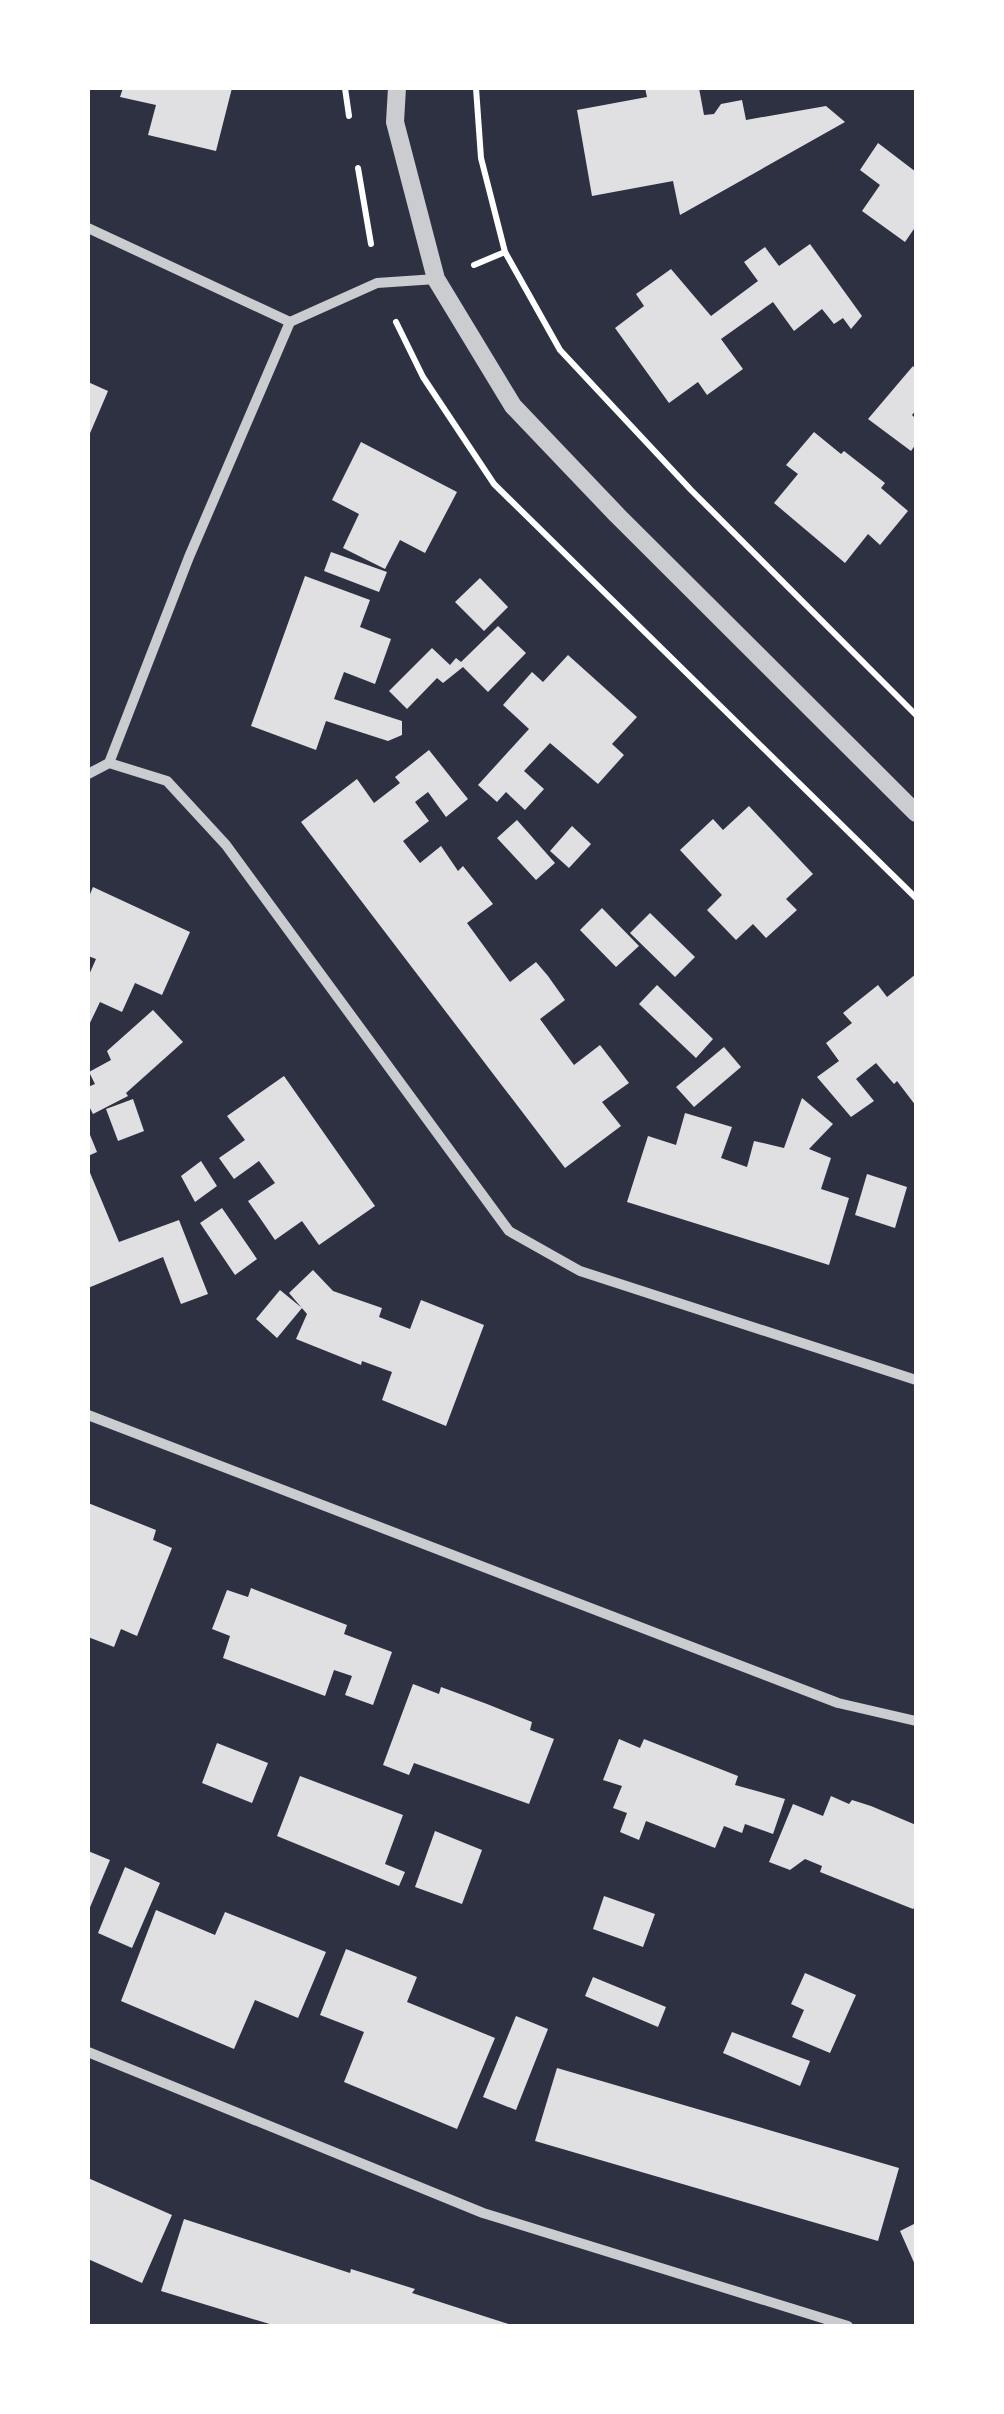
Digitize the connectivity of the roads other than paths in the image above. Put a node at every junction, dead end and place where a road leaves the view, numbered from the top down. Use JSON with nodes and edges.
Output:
{"nodes":[{"id":1,"x":397,"y":88,"type":"edge"},
{"id":2,"x":88,"y":228,"type":"edge"},
{"id":3,"x":436,"y":279,"type":"junction"},
{"id":4,"x":290,"y":322,"type":"junction"},
{"id":5,"x":109,"y":763,"type":"junction"},
{"id":6,"x":88,"y":774,"type":"edge"},
{"id":7,"x":916,"y":813,"type":"edge"},
{"id":8,"x":916,"y":1380,"type":"edge"},
{"id":9,"x":88,"y":1416,"type":"edge"},
{"id":10,"x":916,"y":1721,"type":"edge"},
{"id":11,"x":88,"y":2052,"type":"edge"},
{"id":12,"x":848,"y":2326,"type":"edge"}],
"edges":[{"from":1,"to":3,"type":"street"},
{"from":2,"to":4,"type":"street"},
{"from":3,"to":4,"type":"street"},
{"from":3,"to":7,"type":"street"},
{"from":4,"to":5,"type":"street"},
{"from":5,"to":6,"type":"street"},
{"from":5,"to":8,"type":"street"},
{"from":9,"to":10,"type":"street"},
{"from":11,"to":12,"type":"street"}]}
